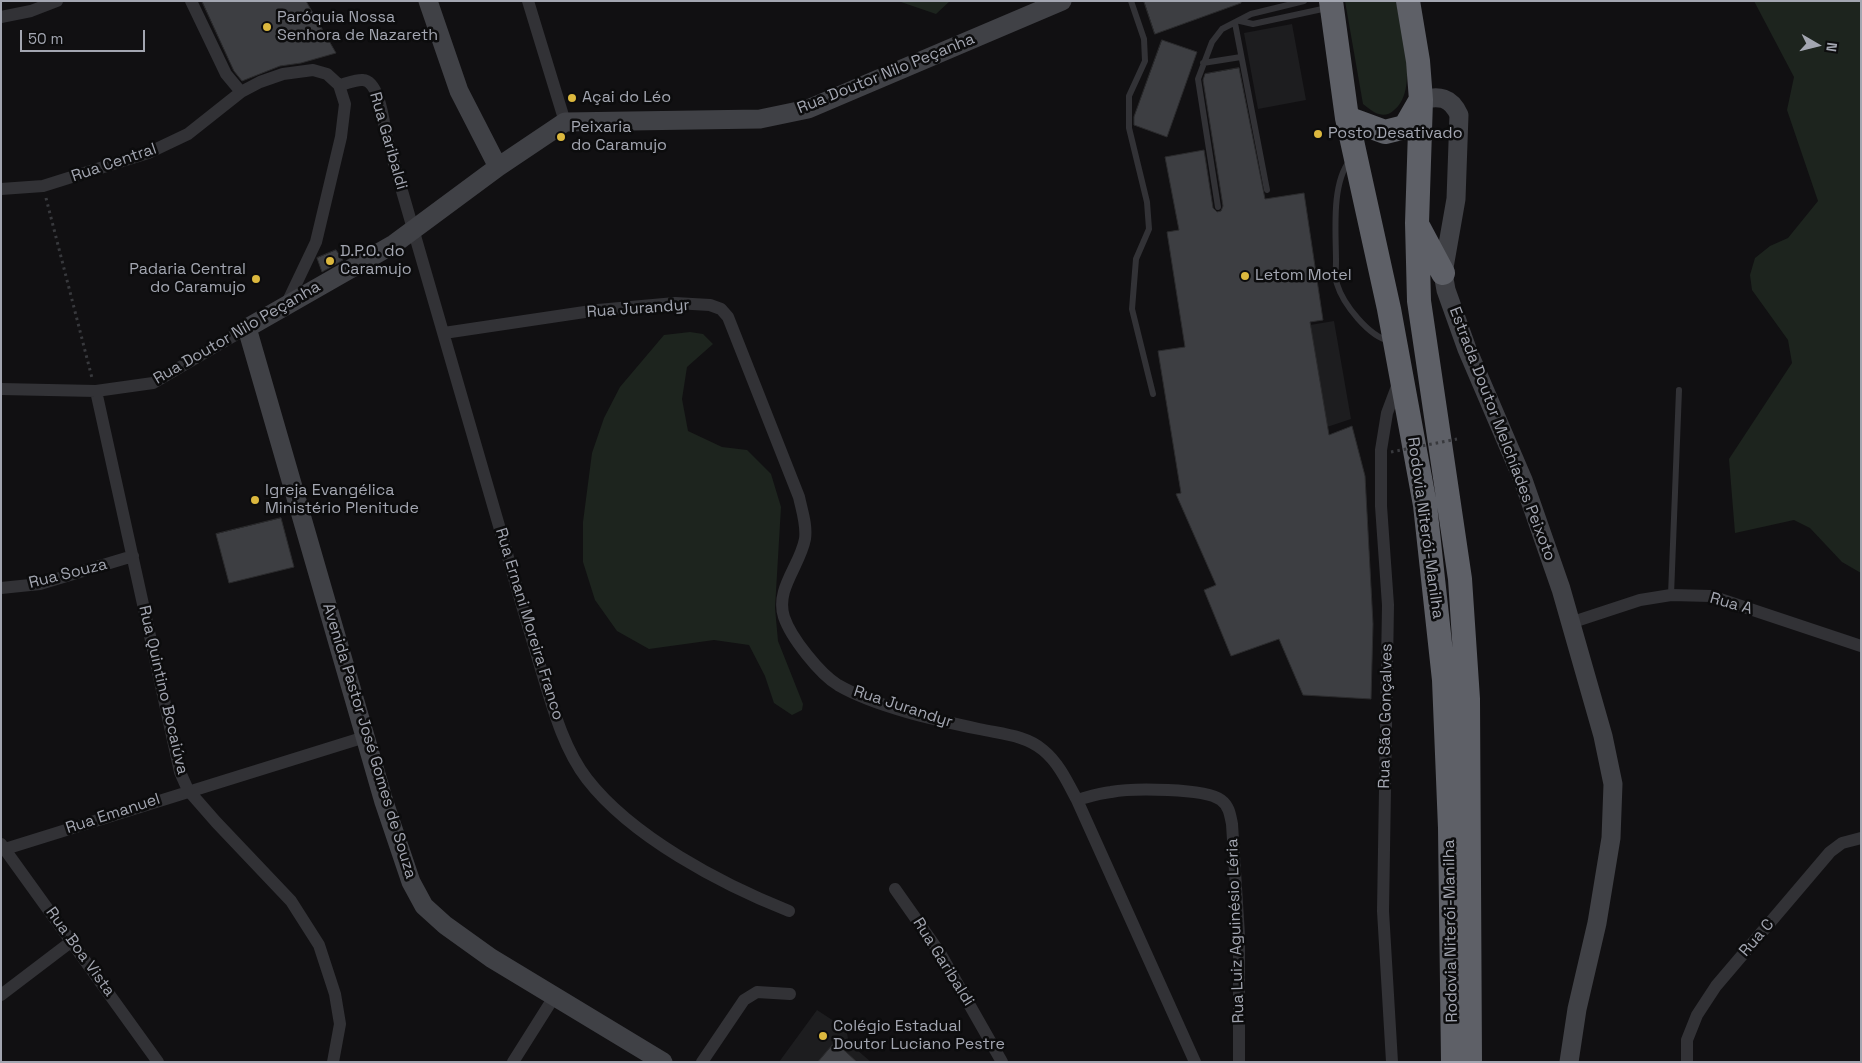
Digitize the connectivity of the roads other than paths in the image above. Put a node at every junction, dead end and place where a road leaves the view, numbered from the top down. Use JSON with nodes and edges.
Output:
{"nodes":[{"id":1,"x":57,"y":1,"type":"edge"},
{"id":2,"x":191,"y":1,"type":"edge"},
{"id":3,"x":428,"y":1,"type":"edge"},
{"id":4,"x":528,"y":1,"type":"edge"},
{"id":5,"x":1062,"y":1,"type":"edge"},
{"id":6,"x":1131,"y":1,"type":"edge"},
{"id":7,"x":1304,"y":1,"type":"edge"},
{"id":8,"x":1408,"y":1,"type":"edge"},
{"id":9,"x":1332,"y":4,"type":"edge"},
{"id":10,"x":1,"y":16,"type":"edge"},
{"id":11,"x":1238,"y":22,"type":"junction"},
{"id":12,"x":1241,"y":57,"type":"junction"},
{"id":13,"x":1202,"y":63,"type":"junction"},
{"id":14,"x":339,"y":85,"type":"junction"},
{"id":15,"x":241,"y":92,"type":"junction"},
{"id":16,"x":1420,"y":100,"type":"junction"},
{"id":17,"x":1347,"y":118,"type":"junction"},
{"id":18,"x":565,"y":122,"type":"junction"},
{"id":19,"x":1356,"y":154,"type":"junction"},
{"id":20,"x":498,"y":166,"type":"junction"},
{"id":21,"x":1,"y":189,"type":"edge"},
{"id":22,"x":1267,"y":190,"type":"dead end"},
{"id":23,"x":1218,"y":207,"type":"dead end"},
{"id":24,"x":1417,"y":223,"type":"junction"},
{"id":25,"x":414,"y":230,"type":"junction"},
{"id":26,"x":1443,"y":273,"type":"junction"},
{"id":27,"x":286,"y":304,"type":"junction"},
{"id":28,"x":247,"y":328,"type":"junction"},
{"id":29,"x":444,"y":334,"type":"junction"},
{"id":30,"x":1396,"y":341,"type":"junction"},
{"id":31,"x":1402,"y":374,"type":"junction"},
{"id":32,"x":1,"y":389,"type":"edge"},
{"id":33,"x":1679,"y":390,"type":"dead end"},
{"id":34,"x":96,"y":391,"type":"junction"},
{"id":35,"x":1153,"y":394,"type":"dead end"},
{"id":36,"x":133,"y":556,"type":"junction"},
{"id":37,"x":1,"y":588,"type":"edge"},
{"id":38,"x":1671,"y":595,"type":"junction"},
{"id":39,"x":1570,"y":623,"type":"junction"},
{"id":40,"x":1861,"y":646,"type":"edge"},
{"id":41,"x":365,"y":737,"type":"junction"},
{"id":42,"x":188,"y":790,"type":"junction"},
{"id":43,"x":1077,"y":800,"type":"junction"},
{"id":44,"x":1861,"y":838,"type":"edge"},
{"id":45,"x":3,"y":846,"type":"edge"},
{"id":46,"x":895,"y":889,"type":"dead end"},
{"id":47,"x":789,"y":910,"type":"dead end"},
{"id":48,"x":72,"y":941,"type":"junction"},
{"id":49,"x":790,"y":994,"type":"dead end"},
{"id":50,"x":1,"y":996,"type":"edge"},
{"id":51,"x":554,"y":997,"type":"junction"},
{"id":52,"x":652,"y":1058,"type":"edge"},
{"id":53,"x":158,"y":1062,"type":"edge"},
{"id":54,"x":333,"y":1062,"type":"edge"},
{"id":55,"x":513,"y":1062,"type":"edge"},
{"id":56,"x":702,"y":1062,"type":"edge"},
{"id":57,"x":1002,"y":1062,"type":"edge"},
{"id":58,"x":1196,"y":1062,"type":"edge"},
{"id":59,"x":1239,"y":1062,"type":"edge"},
{"id":60,"x":1392,"y":1062,"type":"edge"},
{"id":61,"x":1453,"y":1062,"type":"edge"},
{"id":62,"x":1470,"y":1062,"type":"edge"},
{"id":63,"x":1569,"y":1062,"type":"edge"},
{"id":64,"x":1687,"y":1062,"type":"edge"}],
"edges":[{"from":1,"to":10,"type":"street"},
{"from":2,"to":15,"type":"street"},
{"from":3,"to":20,"type":"street"},
{"from":4,"to":18,"type":"street"},
{"from":5,"to":18,"type":"street","name":"Rua Doutor Nilo Peçanha"},
{"from":6,"to":35,"type":"lane"},
{"from":7,"to":11,"type":"lane"},
{"from":8,"to":16,"type":"highway","name":"Rodovia Niterói-Manilha"},
{"from":9,"to":11,"type":"lane"},
{"from":9,"to":17,"type":"highway","name":"Rodovia Niterói-Manilha"},
{"from":11,"to":12,"type":"lane"},
{"from":11,"to":13,"type":"lane"},
{"from":12,"to":13,"type":"lane"},
{"from":12,"to":22,"type":"lane"},
{"from":13,"to":23,"type":"lane"},
{"from":14,"to":15,"type":"street","name":"Rua Central"},
{"from":14,"to":25,"type":"street","name":"Rua Garibaldi"},
{"from":14,"to":27,"type":"street"},
{"from":15,"to":21,"type":"street","name":"Rua Central"},
{"from":16,"to":17,"type":"highway"},
{"from":16,"to":24,"type":"highway","name":"Rodovia Niterói-Manilha"},
{"from":16,"to":26,"type":"street","name":"Estrada Doutor Melchíades Peixoto"},
{"from":17,"to":19,"type":"highway","name":"Rodovia Niterói-Manilha"},
{"from":18,"to":20,"type":"street","name":"Rua Doutor Nilo Peçanha"},
{"from":19,"to":30,"type":"highway","name":"Rodovia Niterói-Manilha"},
{"from":19,"to":30,"type":"lane"},
{"from":20,"to":25,"type":"street","name":"Rua Doutor Nilo Peçanha"},
{"from":24,"to":26,"type":"highway"},
{"from":24,"to":62,"type":"highway","name":"Rodovia Niterói-Manilha"},
{"from":25,"to":27,"type":"street","name":"Rua Doutor Nilo Peçanha"},
{"from":25,"to":29,"type":"street","name":"Rua Ernani Moreira Franco"},
{"from":26,"to":39,"type":"street","name":"Estrada Doutor Melchíades Peixoto"},
{"from":27,"to":28,"type":"street","name":"Rua Doutor Nilo Peçanha"},
{"from":28,"to":34,"type":"street","name":"Rua Doutor Nilo Peçanha"},
{"from":28,"to":41,"type":"street","name":"Avenida Pastor José Gomes de Souza"},
{"from":29,"to":43,"type":"street","name":"Rua Jurandyr"},
{"from":29,"to":47,"type":"street","name":"Rua Ernani Moreira Franco"},
{"from":30,"to":31,"type":"highway","name":"Rodovia Niterói-Manilha"},
{"from":31,"to":60,"type":"street","name":"Rua São Gonçalves"},
{"from":31,"to":61,"type":"highway","name":"Rodovia Niterói-Manilha"},
{"from":32,"to":34,"type":"street","name":"Rua Doutor Nilo Peçanha"},
{"from":33,"to":38,"type":"lane"},
{"from":34,"to":36,"type":"street","name":"Rua Quintino Bocaiúva"},
{"from":36,"to":37,"type":"street","name":"Rua Souza"},
{"from":36,"to":42,"type":"street","name":"Rua Quintino Bocaiúva"},
{"from":38,"to":39,"type":"street","name":"Rua A"},
{"from":38,"to":40,"type":"street","name":"Rua A"},
{"from":39,"to":63,"type":"street","name":"Estrada Doutor Melchíades Peixoto"},
{"from":41,"to":42,"type":"street","name":"Rua Emanuel"},
{"from":41,"to":51,"type":"street","name":"Avenida Pastor José Gomes de Souza"},
{"from":42,"to":45,"type":"street","name":"Rua Emanuel"},
{"from":42,"to":54,"type":"street","name":"Rua Quintino Bocaiúva"},
{"from":43,"to":58,"type":"street","name":"Rua Jurandyr"},
{"from":43,"to":59,"type":"street","name":"Rua Luiz Aguinésio Léria"},
{"from":44,"to":64,"type":"street","name":"Rua C"},
{"from":45,"to":48,"type":"street","name":"Rua Boa Vista"},
{"from":46,"to":57,"type":"street","name":"Rua Garibaldi"},
{"from":48,"to":50,"type":"street"},
{"from":48,"to":53,"type":"street","name":"Rua Boa Vista"},
{"from":49,"to":56,"type":"street"},
{"from":51,"to":52,"type":"street","name":"Avenida Pastor José Gomes de Souza"},
{"from":51,"to":55,"type":"street"}]}
